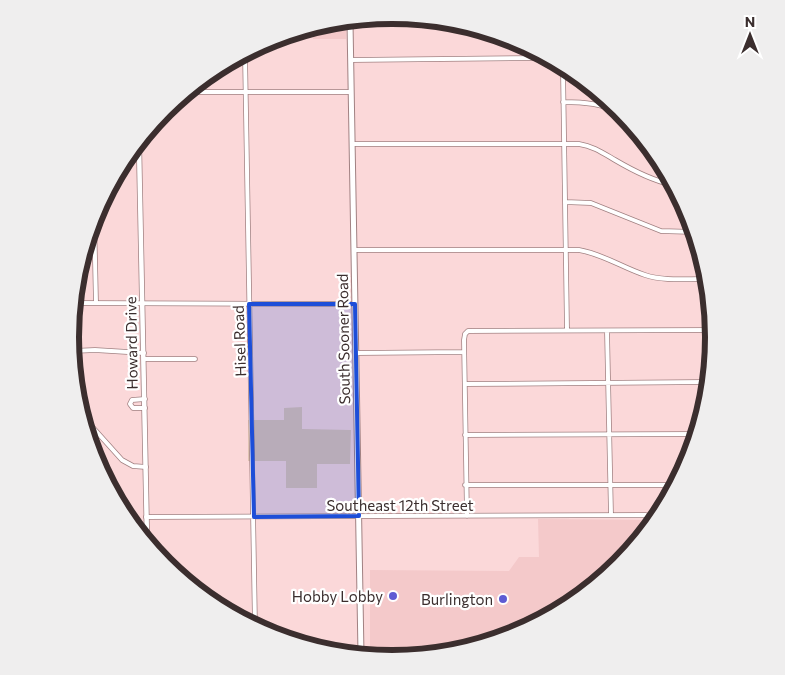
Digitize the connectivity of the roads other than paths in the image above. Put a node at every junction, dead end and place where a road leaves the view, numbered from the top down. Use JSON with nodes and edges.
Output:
{"nodes":[{"id":1,"x":350,"y":26,"type":"edge"},
{"id":2,"x":535,"y":58,"type":"edge"},
{"id":3,"x":350,"y":60,"type":"junction"},
{"id":4,"x":245,"y":61,"type":"edge"},
{"id":5,"x":563,"y":75,"type":"edge"},
{"id":6,"x":198,"y":92,"type":"edge"},
{"id":7,"x":246,"y":92,"type":"junction"},
{"id":8,"x":351,"y":92,"type":"junction"},
{"id":9,"x":563,"y":102,"type":"junction"},
{"id":10,"x":602,"y":104,"type":"edge"},
{"id":11,"x":352,"y":144,"type":"junction"},
{"id":12,"x":564,"y":144,"type":"junction"},
{"id":13,"x":139,"y":153,"type":"edge"},
{"id":14,"x":665,"y":183,"type":"edge"},
{"id":15,"x":565,"y":202,"type":"junction"},
{"id":16,"x":688,"y":232,"type":"edge"},
{"id":17,"x":95,"y":238,"type":"edge"},
{"id":18,"x":354,"y":250,"type":"junction"},
{"id":19,"x":566,"y":250,"type":"junction"},
{"id":20,"x":701,"y":279,"type":"edge"},
{"id":21,"x":80,"y":303,"type":"edge"},
{"id":22,"x":96,"y":303,"type":"junction"},
{"id":23,"x":143,"y":303,"type":"junction"},
{"id":24,"x":250,"y":304,"type":"junction"},
{"id":25,"x":355,"y":304,"type":"junction"},
{"id":26,"x":567,"y":330,"type":"junction"},
{"id":27,"x":706,"y":330,"type":"edge"},
{"id":28,"x":608,"y":331,"type":"junction"},
{"id":29,"x":79,"y":351,"type":"edge"},
{"id":30,"x":464,"y":352,"type":"junction"},
{"id":31,"x":144,"y":353,"type":"junction"},
{"id":32,"x":356,"y":353,"type":"junction"},
{"id":33,"x":144,"y":359,"type":"junction"},
{"id":34,"x":195,"y":359,"type":"dead end"},
{"id":35,"x":703,"y":382,"type":"edge"},
{"id":36,"x":609,"y":383,"type":"junction"},
{"id":37,"x":465,"y":384,"type":"junction"},
{"id":38,"x":145,"y":399,"type":"junction"},
{"id":39,"x":145,"y":408,"type":"junction"},
{"id":40,"x":91,"y":426,"type":"edge"},
{"id":41,"x":610,"y":434,"type":"junction"},
{"id":42,"x":691,"y":434,"type":"edge"},
{"id":43,"x":465,"y":435,"type":"junction"},
{"id":44,"x":146,"y":466,"type":"junction"},
{"id":45,"x":465,"y":485,"type":"junction"},
{"id":46,"x":611,"y":485,"type":"junction"},
{"id":47,"x":669,"y":485,"type":"edge"},
{"id":48,"x":611,"y":515,"type":"junction"},
{"id":49,"x":146,"y":516,"type":"junction"},
{"id":50,"x":254,"y":516,"type":"junction"},
{"id":51,"x":359,"y":516,"type":"junction"},
{"id":52,"x":467,"y":516,"type":"junction"},
{"id":53,"x":649,"y":517,"type":"edge"},
{"id":54,"x":147,"y":530,"type":"edge"},
{"id":55,"x":256,"y":620,"type":"edge"},
{"id":56,"x":361,"y":650,"type":"edge"}],
"edges":[{"from":1,"to":3,"type":"main road","name":"South Sooner Road"},
{"from":2,"to":3,"type":"street"},
{"from":3,"to":8,"type":"main road","name":"South Sooner Road"},
{"from":4,"to":7,"type":"street","name":"Hisel Road"},
{"from":5,"to":9,"type":"street"},
{"from":6,"to":7,"type":"street"},
{"from":7,"to":8,"type":"street"},
{"from":7,"to":24,"type":"street","name":"Hisel Road"},
{"from":8,"to":11,"type":"main road","name":"South Sooner Road"},
{"from":9,"to":10,"type":"street"},
{"from":9,"to":12,"type":"street"},
{"from":11,"to":12,"type":"street"},
{"from":11,"to":18,"type":"main road","name":"South Sooner Road"},
{"from":12,"to":14,"type":"street"},
{"from":12,"to":15,"type":"street"},
{"from":13,"to":23,"type":"street","name":"Howard Drive"},
{"from":15,"to":16,"type":"street"},
{"from":15,"to":19,"type":"street"},
{"from":17,"to":22,"type":"street"},
{"from":18,"to":19,"type":"street"},
{"from":18,"to":25,"type":"main road","name":"South Sooner Road"},
{"from":19,"to":20,"type":"street"},
{"from":19,"to":26,"type":"street"},
{"from":21,"to":22,"type":"street"},
{"from":22,"to":23,"type":"street"},
{"from":23,"to":24,"type":"street"},
{"from":23,"to":31,"type":"street","name":"Howard Drive"},
{"from":24,"to":25,"type":"street"},
{"from":24,"to":50,"type":"street","name":"Hisel Road"},
{"from":25,"to":32,"type":"main road","name":"South Sooner Road"},
{"from":26,"to":28,"type":"street"},
{"from":26,"to":30,"type":"street"},
{"from":27,"to":28,"type":"street"},
{"from":28,"to":36,"type":"street"},
{"from":29,"to":31,"type":"street"},
{"from":30,"to":32,"type":"street"},
{"from":30,"to":37,"type":"street"},
{"from":31,"to":33,"type":"street","name":"Howard Drive"},
{"from":32,"to":51,"type":"main road","name":"South Sooner Road"},
{"from":33,"to":34,"type":"street"},
{"from":33,"to":38,"type":"street","name":"Howard Drive"},
{"from":35,"to":36,"type":"street"},
{"from":36,"to":37,"type":"street"},
{"from":36,"to":41,"type":"street"},
{"from":37,"to":43,"type":"street"},
{"from":38,"to":39,"type":"street","name":"Howard Drive"},
{"from":38,"to":39,"type":"street"},
{"from":39,"to":44,"type":"street","name":"Howard Drive"},
{"from":40,"to":44,"type":"street"},
{"from":41,"to":42,"type":"street"},
{"from":41,"to":43,"type":"street"},
{"from":41,"to":46,"type":"street"},
{"from":43,"to":45,"type":"street"},
{"from":44,"to":49,"type":"street","name":"Howard Drive"},
{"from":45,"to":46,"type":"street"},
{"from":45,"to":52,"type":"street"},
{"from":46,"to":47,"type":"street"},
{"from":46,"to":48,"type":"street"},
{"from":48,"to":52,"type":"street","name":"Southeast 12th Street"},
{"from":48,"to":53,"type":"street","name":"Southeast 12th Street"},
{"from":49,"to":50,"type":"street","name":"Southeast 12th Street"},
{"from":49,"to":54,"type":"street","name":"Howard Drive"},
{"from":50,"to":51,"type":"street","name":"Southeast 12th Street"},
{"from":50,"to":55,"type":"street","name":"Hisel Road"},
{"from":51,"to":52,"type":"street","name":"Southeast 12th Street"},
{"from":51,"to":56,"type":"main road","name":"South Sooner Road"}]}
